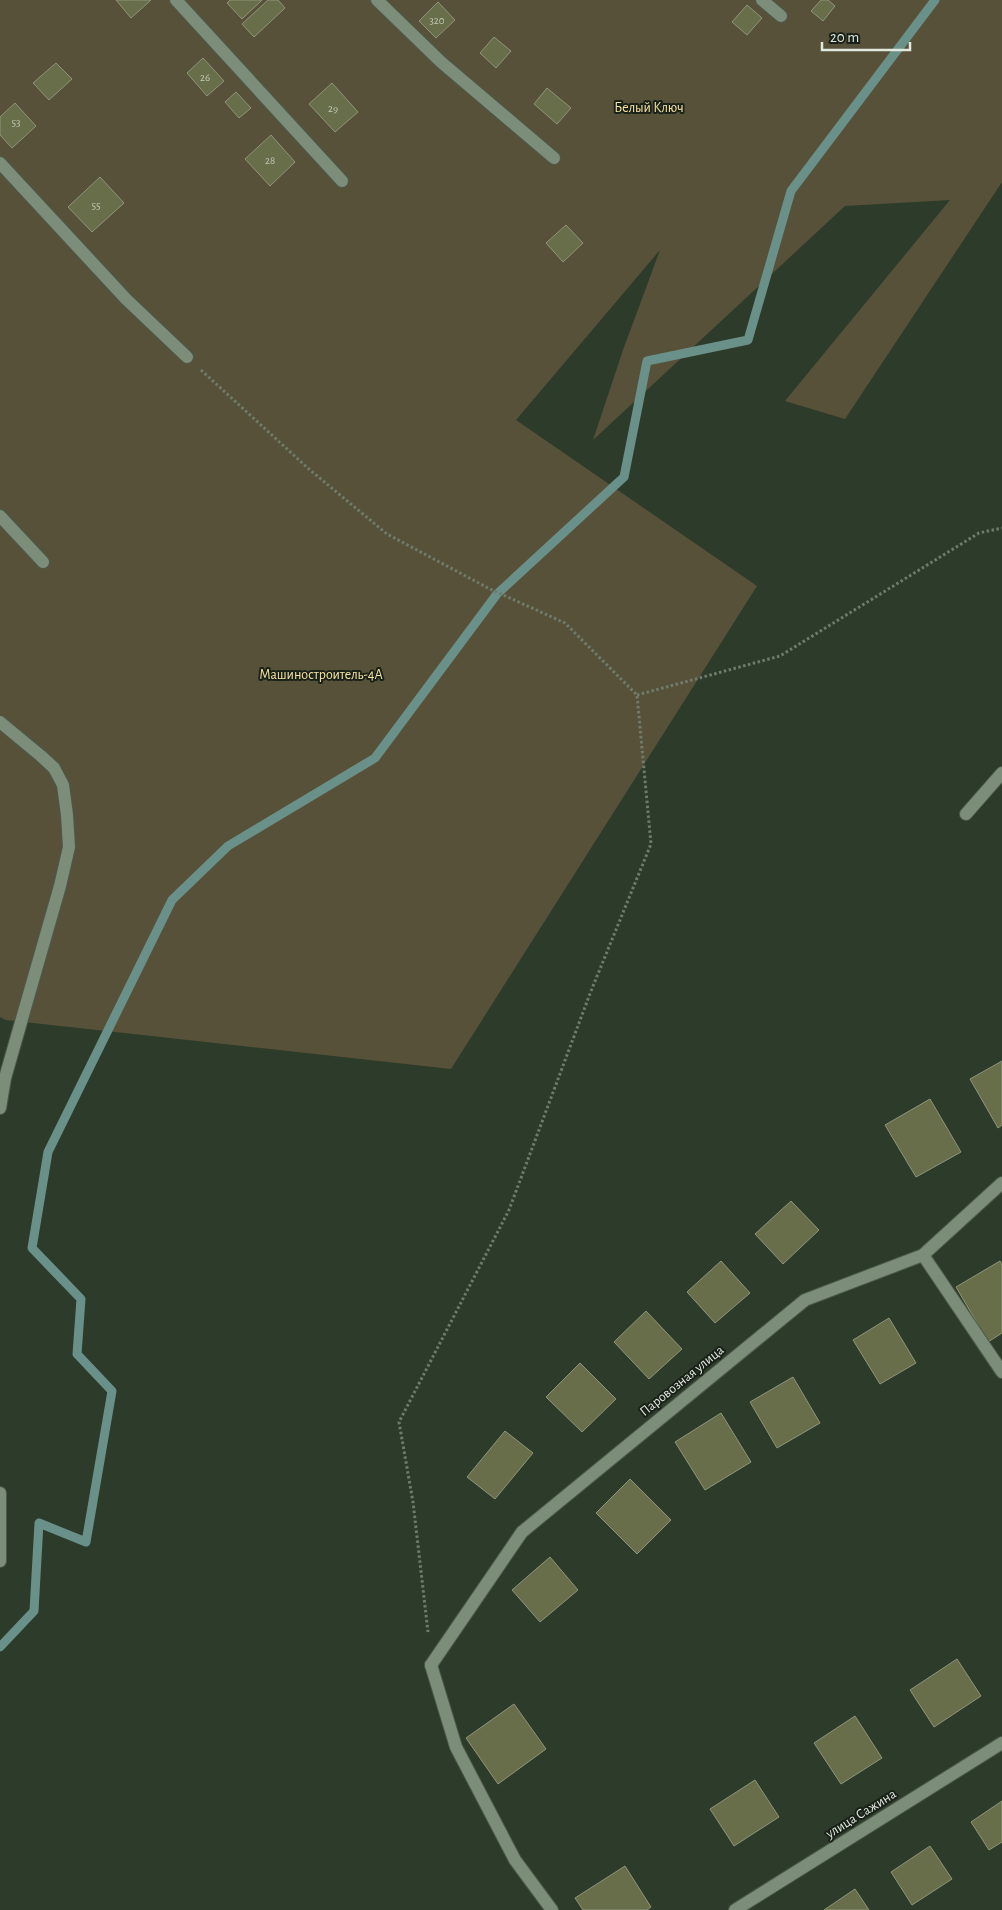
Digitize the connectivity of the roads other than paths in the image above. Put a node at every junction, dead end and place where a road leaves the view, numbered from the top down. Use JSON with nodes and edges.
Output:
{"nodes":[{"id":1,"x":176,"y":0,"type":"edge"},
{"id":2,"x":377,"y":0,"type":"edge"},
{"id":3,"x":762,"y":0,"type":"edge"},
{"id":4,"x":781,"y":16,"type":"dead end"},
{"id":5,"x":554,"y":158,"type":"dead end"},
{"id":6,"x":0,"y":163,"type":"edge"},
{"id":7,"x":342,"y":181,"type":"dead end"},
{"id":8,"x":187,"y":357,"type":"road end"},
{"id":9,"x":0,"y":516,"type":"edge"},
{"id":10,"x":43,"y":562,"type":"dead end"},
{"id":11,"x":0,"y":722,"type":"edge"},
{"id":12,"x":1002,"y":773,"type":"edge"},
{"id":13,"x":966,"y":814,"type":"dead end"},
{"id":14,"x":0,"y":1108,"type":"edge"},
{"id":15,"x":1002,"y":1183,"type":"edge"},
{"id":16,"x":923,"y":1255,"type":"junction"},
{"id":17,"x":1002,"y":1372,"type":"edge"},
{"id":18,"x":0,"y":1493,"type":"edge"},
{"id":19,"x":0,"y":1561,"type":"edge"},
{"id":20,"x":1002,"y":1743,"type":"edge"},
{"id":21,"x":552,"y":1910,"type":"edge"},
{"id":22,"x":735,"y":1910,"type":"edge"}],
"edges":[{"from":1,"to":7,"type":"street"},
{"from":2,"to":5,"type":"street"},
{"from":3,"to":4,"type":"street"},
{"from":6,"to":8,"type":"street"},
{"from":9,"to":10,"type":"street"},
{"from":11,"to":14,"type":"street"},
{"from":12,"to":13,"type":"street"},
{"from":15,"to":16,"type":"street","name":"Паровозная улица"},
{"from":16,"to":17,"type":"street"},
{"from":16,"to":21,"type":"street","name":"Паровозная улица"},
{"from":18,"to":19,"type":"street"},
{"from":20,"to":22,"type":"street","name":"улица Сажина"}]}
